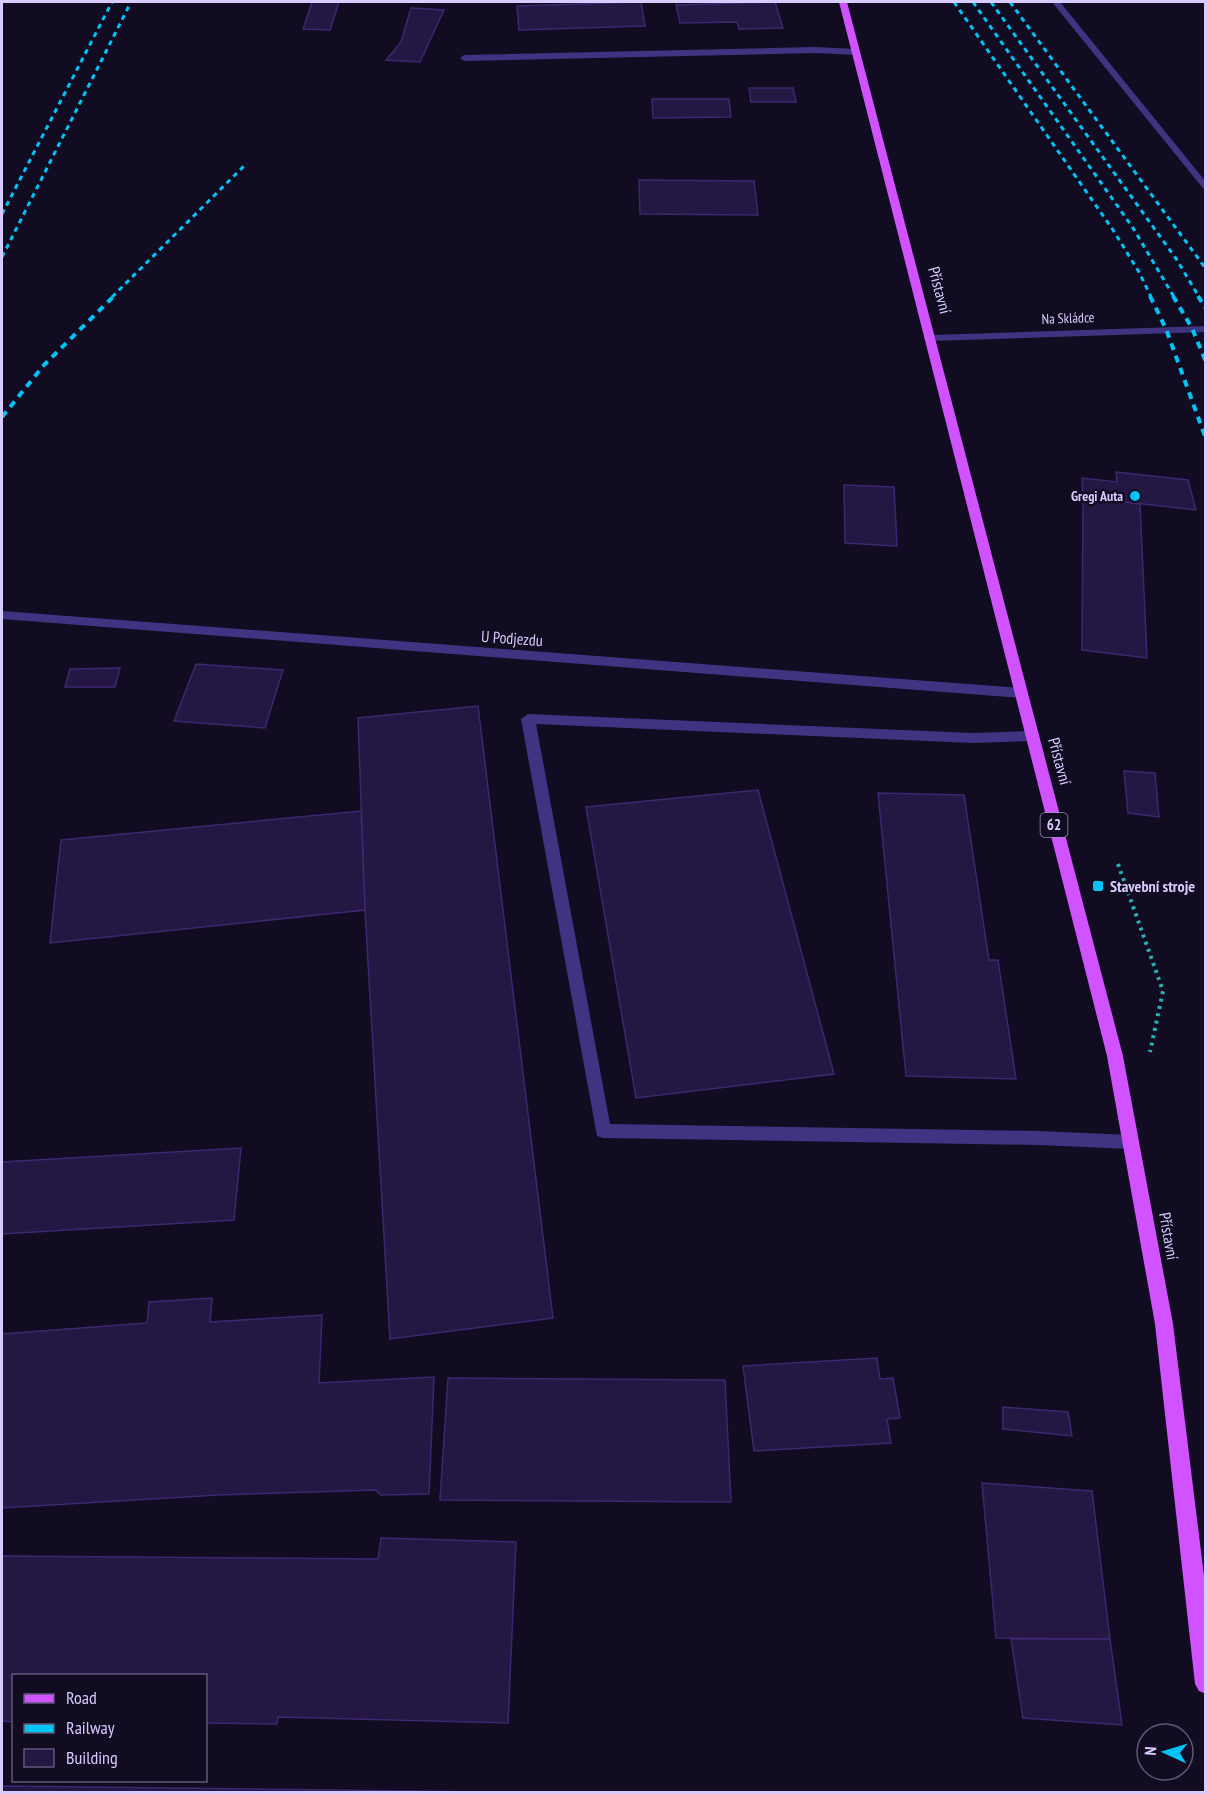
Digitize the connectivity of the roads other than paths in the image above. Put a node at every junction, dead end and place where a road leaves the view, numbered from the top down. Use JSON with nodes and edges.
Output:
{"nodes":[{"id":1,"x":843,"y":2,"type":"edge"},
{"id":2,"x":1056,"y":2,"type":"edge"},
{"id":3,"x":856,"y":52,"type":"junction"},
{"id":4,"x":464,"y":58,"type":"dead end"},
{"id":5,"x":1206,"y":189,"type":"edge"},
{"id":6,"x":1206,"y":328,"type":"edge"},
{"id":7,"x":931,"y":338,"type":"junction"},
{"id":8,"x":2,"y":615,"type":"edge"},
{"id":9,"x":1020,"y":693,"type":"junction"},
{"id":10,"x":1032,"y":736,"type":"junction"},
{"id":11,"x":1130,"y":1142,"type":"junction"},
{"id":12,"x":1206,"y":1684,"type":"edge"}],
"edges":[{"from":1,"to":3,"type":"main road","name":"Přístavní","number":"62"},
{"from":2,"to":5,"type":"street"},
{"from":3,"to":4,"type":"street"},
{"from":3,"to":7,"type":"main road","name":"Přístavní","number":"62"},
{"from":6,"to":7,"type":"street","name":"Na Skládce"},
{"from":7,"to":9,"type":"main road","name":"Přístavní","number":"62"},
{"from":8,"to":9,"type":"street","name":"U Podjezdu"},
{"from":9,"to":10,"type":"main road","name":"Přístavní","number":"62"},
{"from":10,"to":11,"type":"main road","name":"Přístavní","number":"62"},
{"from":10,"to":11,"type":"street"},
{"from":11,"to":12,"type":"main road","name":"Přístavní","number":"62"}]}
